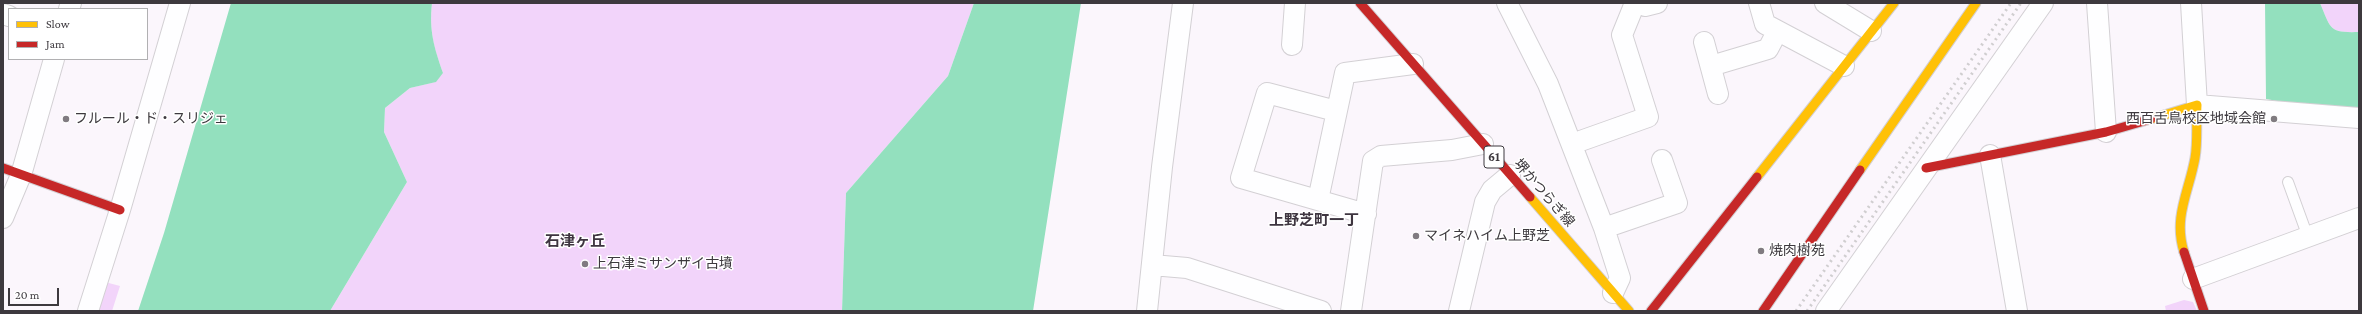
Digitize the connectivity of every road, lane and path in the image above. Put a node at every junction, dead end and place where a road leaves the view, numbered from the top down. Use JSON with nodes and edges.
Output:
{"nodes":[{"id":1,"x":180,"y":3,"type":"edge"},
{"id":2,"x":1183,"y":3,"type":"edge"},
{"id":3,"x":1295,"y":3,"type":"edge"},
{"id":4,"x":1507,"y":3,"type":"edge"},
{"id":5,"x":1635,"y":3,"type":"edge"},
{"id":6,"x":1640,"y":3,"type":"edge"},
{"id":7,"x":1657,"y":3,"type":"edge"},
{"id":8,"x":1759,"y":3,"type":"edge"},
{"id":9,"x":1825,"y":3,"type":"edge"},
{"id":10,"x":1894,"y":3,"type":"edge"},
{"id":11,"x":1976,"y":3,"type":"edge"},
{"id":12,"x":2043,"y":3,"type":"edge"},
{"id":13,"x":2097,"y":3,"type":"edge"},
{"id":14,"x":2191,"y":3,"type":"edge"},
{"id":15,"x":1363,"y":4,"type":"edge"},
{"id":16,"x":1871,"y":31,"type":"junction"},
{"id":17,"x":1777,"y":32,"type":"junction"},
{"id":18,"x":1704,"y":42,"type":"dead end"},
{"id":19,"x":1292,"y":45,"type":"dead end"},
{"id":20,"x":54,"y":60,"type":"edge"},
{"id":21,"x":1413,"y":64,"type":"junction"},
{"id":22,"x":1711,"y":66,"type":"junction"},
{"id":23,"x":1844,"y":66,"type":"junction"},
{"id":24,"x":1718,"y":94,"type":"dead end"},
{"id":25,"x":2197,"y":105,"type":"junction"},
{"id":26,"x":1336,"y":110,"type":"junction"},
{"id":27,"x":2359,"y":118,"type":"edge"},
{"id":28,"x":2106,"y":132,"type":"junction"},
{"id":29,"x":1483,"y":144,"type":"junction"},
{"id":30,"x":1572,"y":144,"type":"junction"},
{"id":31,"x":1990,"y":155,"type":"junction"},
{"id":32,"x":1662,"y":160,"type":"dead end"},
{"id":33,"x":1926,"y":168,"type":"junction"},
{"id":34,"x":12,"y":171,"type":"edge"},
{"id":35,"x":1510,"y":175,"type":"junction"},
{"id":36,"x":2288,"y":182,"type":"dead end"},
{"id":37,"x":1318,"y":200,"type":"junction"},
{"id":38,"x":120,"y":210,"type":"junction"},
{"id":39,"x":1366,"y":214,"type":"junction"},
{"id":40,"x":3,"y":218,"type":"edge"},
{"id":41,"x":2359,"y":218,"type":"edge"},
{"id":42,"x":1604,"y":228,"type":"junction"},
{"id":43,"x":2308,"y":237,"type":"junction"},
{"id":44,"x":1152,"y":265,"type":"junction"},
{"id":45,"x":2193,"y":279,"type":"junction"},
{"id":46,"x":1613,"y":294,"type":"junction"},
{"id":47,"x":88,"y":311,"type":"edge"},
{"id":48,"x":1147,"y":311,"type":"edge"},
{"id":49,"x":1321,"y":311,"type":"edge"},
{"id":50,"x":1351,"y":311,"type":"edge"},
{"id":51,"x":1459,"y":311,"type":"edge"},
{"id":52,"x":1629,"y":311,"type":"edge"},
{"id":53,"x":1651,"y":311,"type":"edge"},
{"id":54,"x":1763,"y":311,"type":"edge"},
{"id":55,"x":1826,"y":311,"type":"edge"},
{"id":56,"x":2017,"y":311,"type":"edge"},
{"id":57,"x":2204,"y":311,"type":"edge"}],
"edges":[{"from":1,"to":38,"type":"street"},
{"from":2,"to":44,"type":"street"},
{"from":3,"to":19,"type":"street"},
{"from":4,"to":30,"type":"street"},
{"from":5,"to":30,"type":"street"},
{"from":6,"to":7,"type":"street"},
{"from":8,"to":17,"type":"street"},
{"from":9,"to":16,"type":"street"},
{"from":10,"to":16,"type":"street"},
{"from":11,"to":54,"type":"street"},
{"from":12,"to":33,"type":"street"},
{"from":13,"to":28,"type":"street"},
{"from":14,"to":25,"type":"street"},
{"from":15,"to":21,"type":"street","name":"堺かつらぎ線","number":"61"},
{"from":16,"to":23,"type":"street"},
{"from":17,"to":22,"type":"street"},
{"from":17,"to":23,"type":"street"},
{"from":18,"to":22,"type":"street"},
{"from":20,"to":34,"type":"street"},
{"from":21,"to":26,"type":"street"},
{"from":21,"to":29,"type":"street","name":"堺かつらぎ線","number":"61"},
{"from":22,"to":24,"type":"street"},
{"from":23,"to":53,"type":"street"},
{"from":25,"to":27,"type":"street"},
{"from":25,"to":28,"type":"street"},
{"from":25,"to":45,"type":"street"},
{"from":26,"to":37,"type":"street"},
{"from":26,"to":37,"type":"street"},
{"from":28,"to":31,"type":"street"},
{"from":29,"to":35,"type":"street","name":"堺かつらぎ線","number":"61"},
{"from":29,"to":39,"type":"street"},
{"from":30,"to":42,"type":"street"},
{"from":31,"to":33,"type":"street"},
{"from":31,"to":56,"type":"street"},
{"from":32,"to":42,"type":"street"},
{"from":33,"to":55,"type":"street"},
{"from":34,"to":38,"type":"street"},
{"from":34,"to":40,"type":"street"},
{"from":35,"to":46,"type":"street","name":"堺かつらぎ線","number":"61"},
{"from":35,"to":51,"type":"street"},
{"from":36,"to":43,"type":"lane"},
{"from":37,"to":39,"type":"street"},
{"from":38,"to":47,"type":"street"},
{"from":39,"to":50,"type":"street"},
{"from":41,"to":43,"type":"street"},
{"from":42,"to":46,"type":"street"},
{"from":43,"to":45,"type":"street"},
{"from":44,"to":48,"type":"street"},
{"from":44,"to":49,"type":"street"},
{"from":45,"to":57,"type":"street"},
{"from":46,"to":52,"type":"street","name":"堺かつらぎ線","number":"61"}]}
